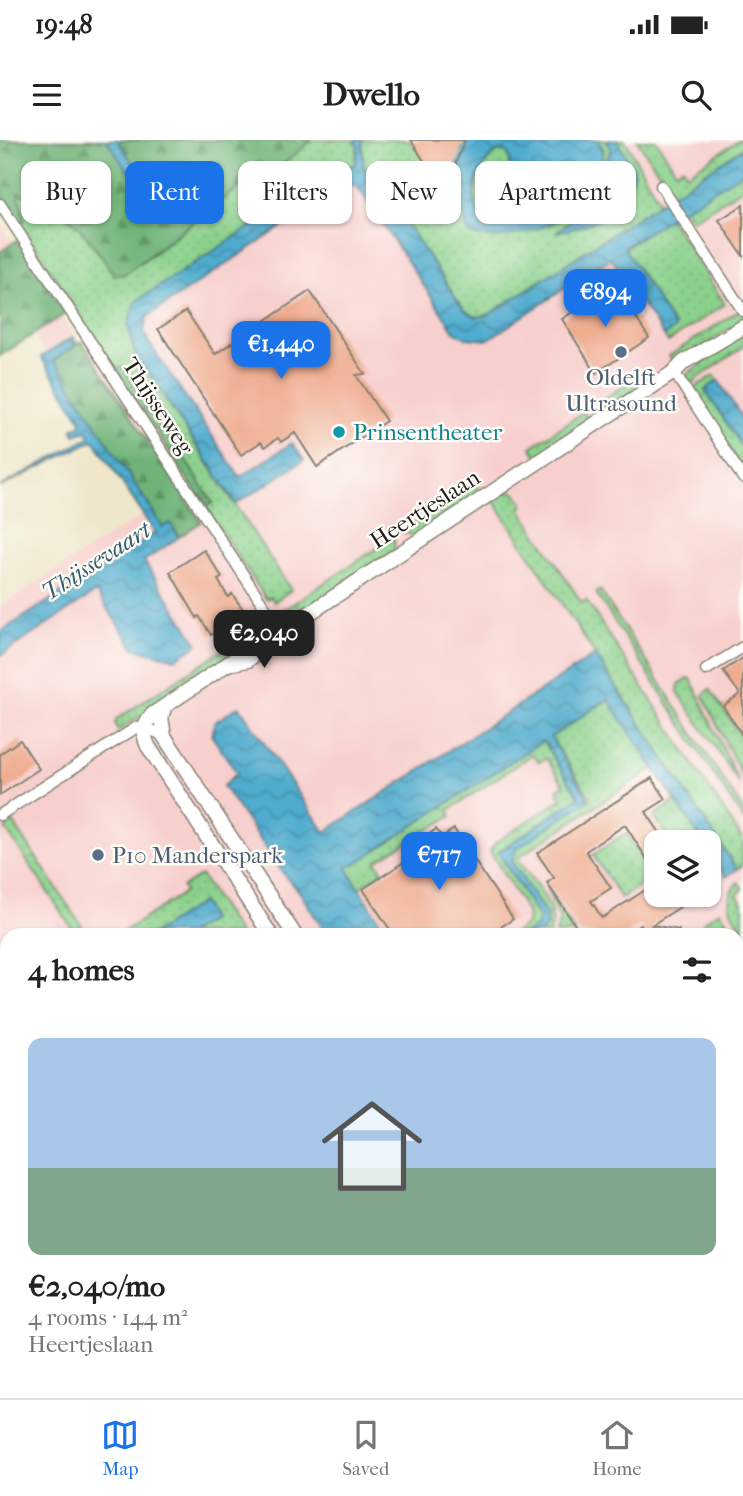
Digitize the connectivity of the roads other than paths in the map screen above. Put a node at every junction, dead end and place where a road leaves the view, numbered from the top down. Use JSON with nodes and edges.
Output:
{"nodes":[{"id":1,"x":661,"y":186,"type":"dead end"},
{"id":2,"x":0,"y":204,"type":"edge"},
{"id":3,"x":743,"y":311,"type":"edge"},
{"id":4,"x":742,"y":327,"type":"edge"},
{"id":5,"x":674,"y":372,"type":"junction"},
{"id":6,"x":743,"y":478,"type":"edge"},
{"id":7,"x":276,"y":635,"type":"junction"},
{"id":8,"x":743,"y":647,"type":"edge"},
{"id":9,"x":706,"y":670,"type":"dead end"},
{"id":10,"x":164,"y":708,"type":"junction"},
{"id":11,"x":145,"y":727,"type":"junction"},
{"id":12,"x":163,"y":736,"type":"junction"},
{"id":13,"x":0,"y":815,"type":"edge"},
{"id":14,"x":266,"y":928,"type":"edge"},
{"id":15,"x":290,"y":928,"type":"edge"}],
"edges":[{"from":1,"to":3,"type":"street"},
{"from":2,"to":7,"type":"street","name":"Thijsseweg"},
{"from":4,"to":5,"type":"street","name":"Heertjeslaan"},
{"from":5,"to":6,"type":"street"},
{"from":5,"to":7,"type":"street","name":"Heertjeslaan"},
{"from":7,"to":10,"type":"street","name":"Heertjeslaan"},
{"from":8,"to":9,"type":"street"},
{"from":10,"to":11,"type":"street","name":"Heertjeslaan"},
{"from":10,"to":12,"type":"street"},
{"from":11,"to":12,"type":"street"},
{"from":11,"to":13,"type":"street"},
{"from":11,"to":14,"type":"street"},
{"from":12,"to":15,"type":"street"}]}
